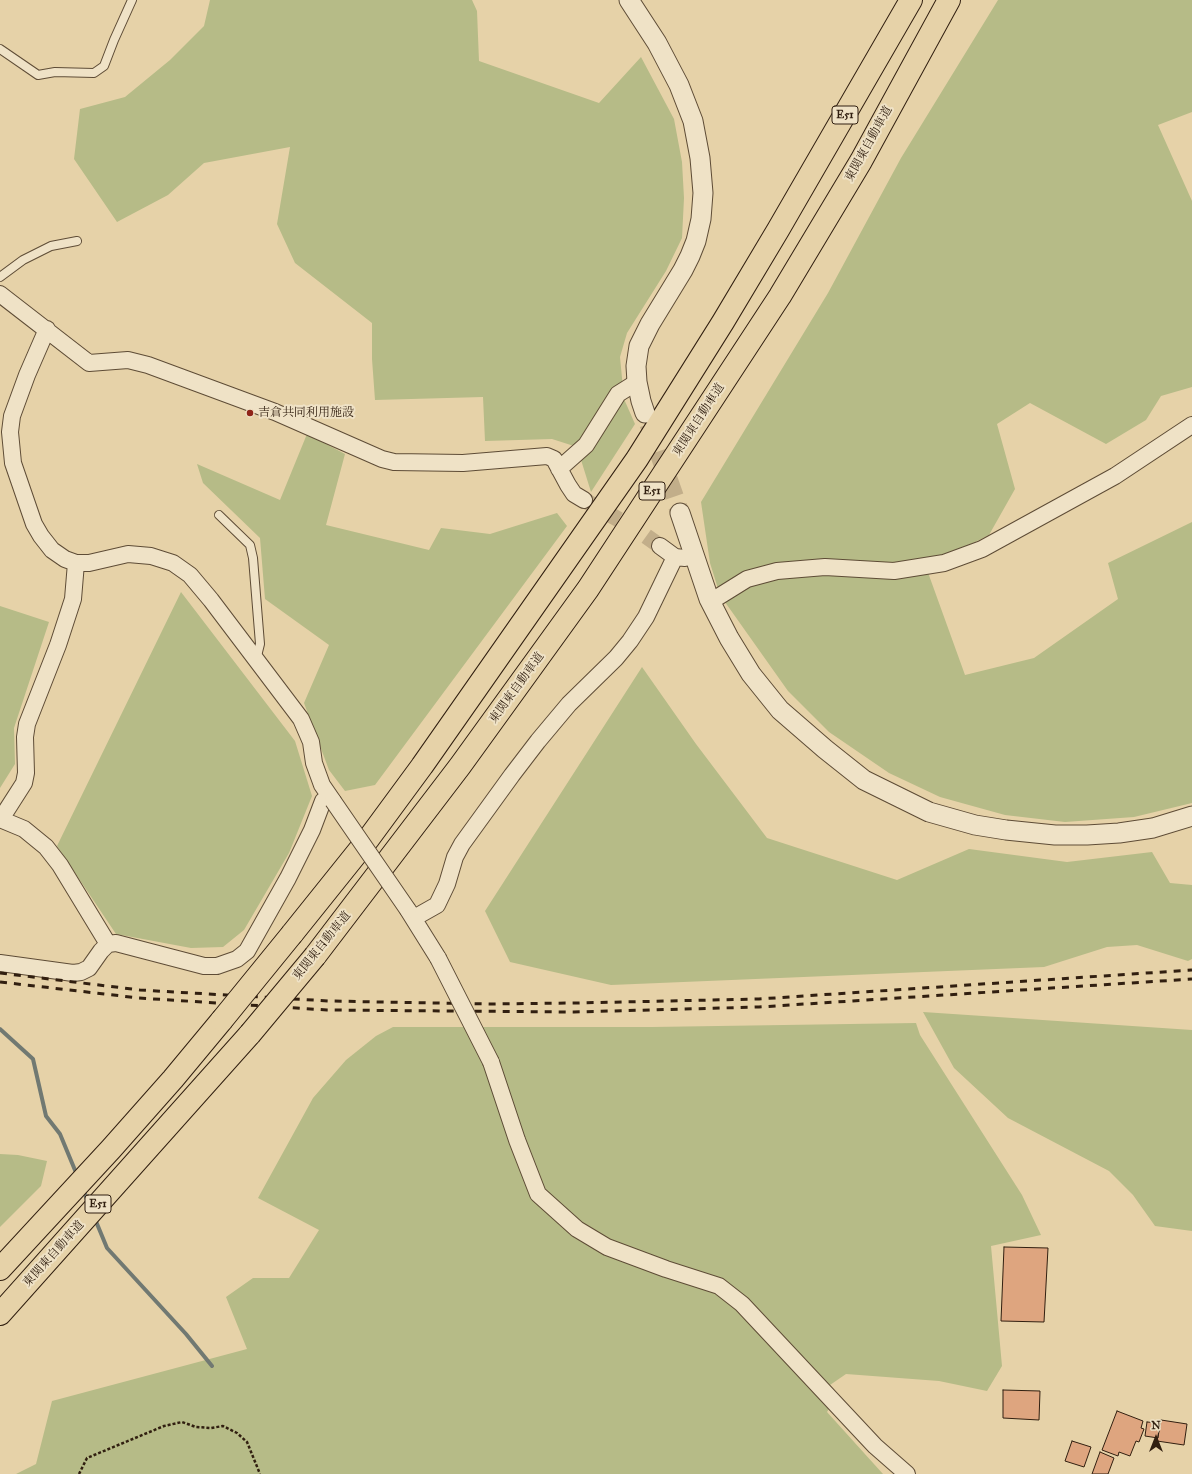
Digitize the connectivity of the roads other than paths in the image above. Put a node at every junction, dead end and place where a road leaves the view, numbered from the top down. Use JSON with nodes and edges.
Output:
{"nodes":[{"id":1,"x":132,"y":0,"type":"edge"},
{"id":2,"x":629,"y":0,"type":"edge"},
{"id":3,"x":894,"y":0,"type":"edge"},
{"id":4,"x":911,"y":0,"type":"edge"},
{"id":5,"x":949,"y":0,"type":"edge"},
{"id":6,"x":0,"y":49,"type":"edge"},
{"id":7,"x":778,"y":230,"type":"junction"},
{"id":8,"x":77,"y":241,"type":"dead end"},
{"id":9,"x":0,"y":277,"type":"edge"},
{"id":10,"x":0,"y":294,"type":"edge"},
{"id":11,"x":47,"y":329,"type":"junction"},
{"id":12,"x":637,"y":382,"type":"junction"},
{"id":13,"x":645,"y":413,"type":"tunnel mouth"},
{"id":14,"x":1192,"y":424,"type":"edge"},
{"id":15,"x":559,"y":469,"type":"junction"},
{"id":16,"x":584,"y":500,"type":"tunnel mouth"},
{"id":17,"x":680,"y":513,"type":"tunnel mouth"},
{"id":18,"x":219,"y":515,"type":"dead end"},
{"id":19,"x":660,"y":546,"type":"tunnel mouth"},
{"id":20,"x":675,"y":557,"type":"junction"},
{"id":21,"x":694,"y":558,"type":"junction"},
{"id":22,"x":76,"y":563,"type":"junction"},
{"id":23,"x":710,"y":602,"type":"junction"},
{"id":24,"x":256,"y":660,"type":"junction"},
{"id":25,"x":331,"y":799,"type":"junction"},
{"id":26,"x":1192,"y":816,"type":"edge"},
{"id":27,"x":1,"y":819,"type":"edge"},
{"id":28,"x":411,"y":914,"type":"junction"},
{"id":29,"x":108,"y":944,"type":"junction"},
{"id":30,"x":0,"y":963,"type":"edge"},
{"id":31,"x":0,"y":1269,"type":"edge"},
{"id":32,"x":0,"y":1314,"type":"edge"},
{"id":33,"x":907,"y":1474,"type":"edge"}],
"edges":[{"from":1,"to":6,"type":"lane"},
{"from":2,"to":12,"type":"street"},
{"from":3,"to":7,"type":"highway"},
{"from":4,"to":7,"type":"highway","number":"E51"},
{"from":5,"to":32,"type":"highway","name":"東関東自動車道","number":"E51","bridge":true},
{"from":7,"to":31,"type":"highway","number":"E51","bridge":true},
{"from":8,"to":9,"type":"lane"},
{"from":10,"to":11,"type":"street"},
{"from":11,"to":15,"type":"street"},
{"from":11,"to":22,"type":"street"},
{"from":12,"to":13,"type":"street"},
{"from":12,"to":15,"type":"street"},
{"from":14,"to":23,"type":"street"},
{"from":15,"to":16,"type":"street"},
{"from":17,"to":21,"type":"street"},
{"from":18,"to":24,"type":"lane"},
{"from":19,"to":20,"type":"street"},
{"from":20,"to":21,"type":"street"},
{"from":20,"to":28,"type":"street"},
{"from":21,"to":23,"type":"street"},
{"from":22,"to":24,"type":"street"},
{"from":22,"to":27,"type":"street"},
{"from":23,"to":26,"type":"street"},
{"from":24,"to":25,"type":"street"},
{"from":25,"to":28,"type":"street","bridge":true},
{"from":25,"to":29,"type":"street"},
{"from":27,"to":29,"type":"street"},
{"from":28,"to":33,"type":"street","bridge":true},
{"from":29,"to":30,"type":"street"}]}
